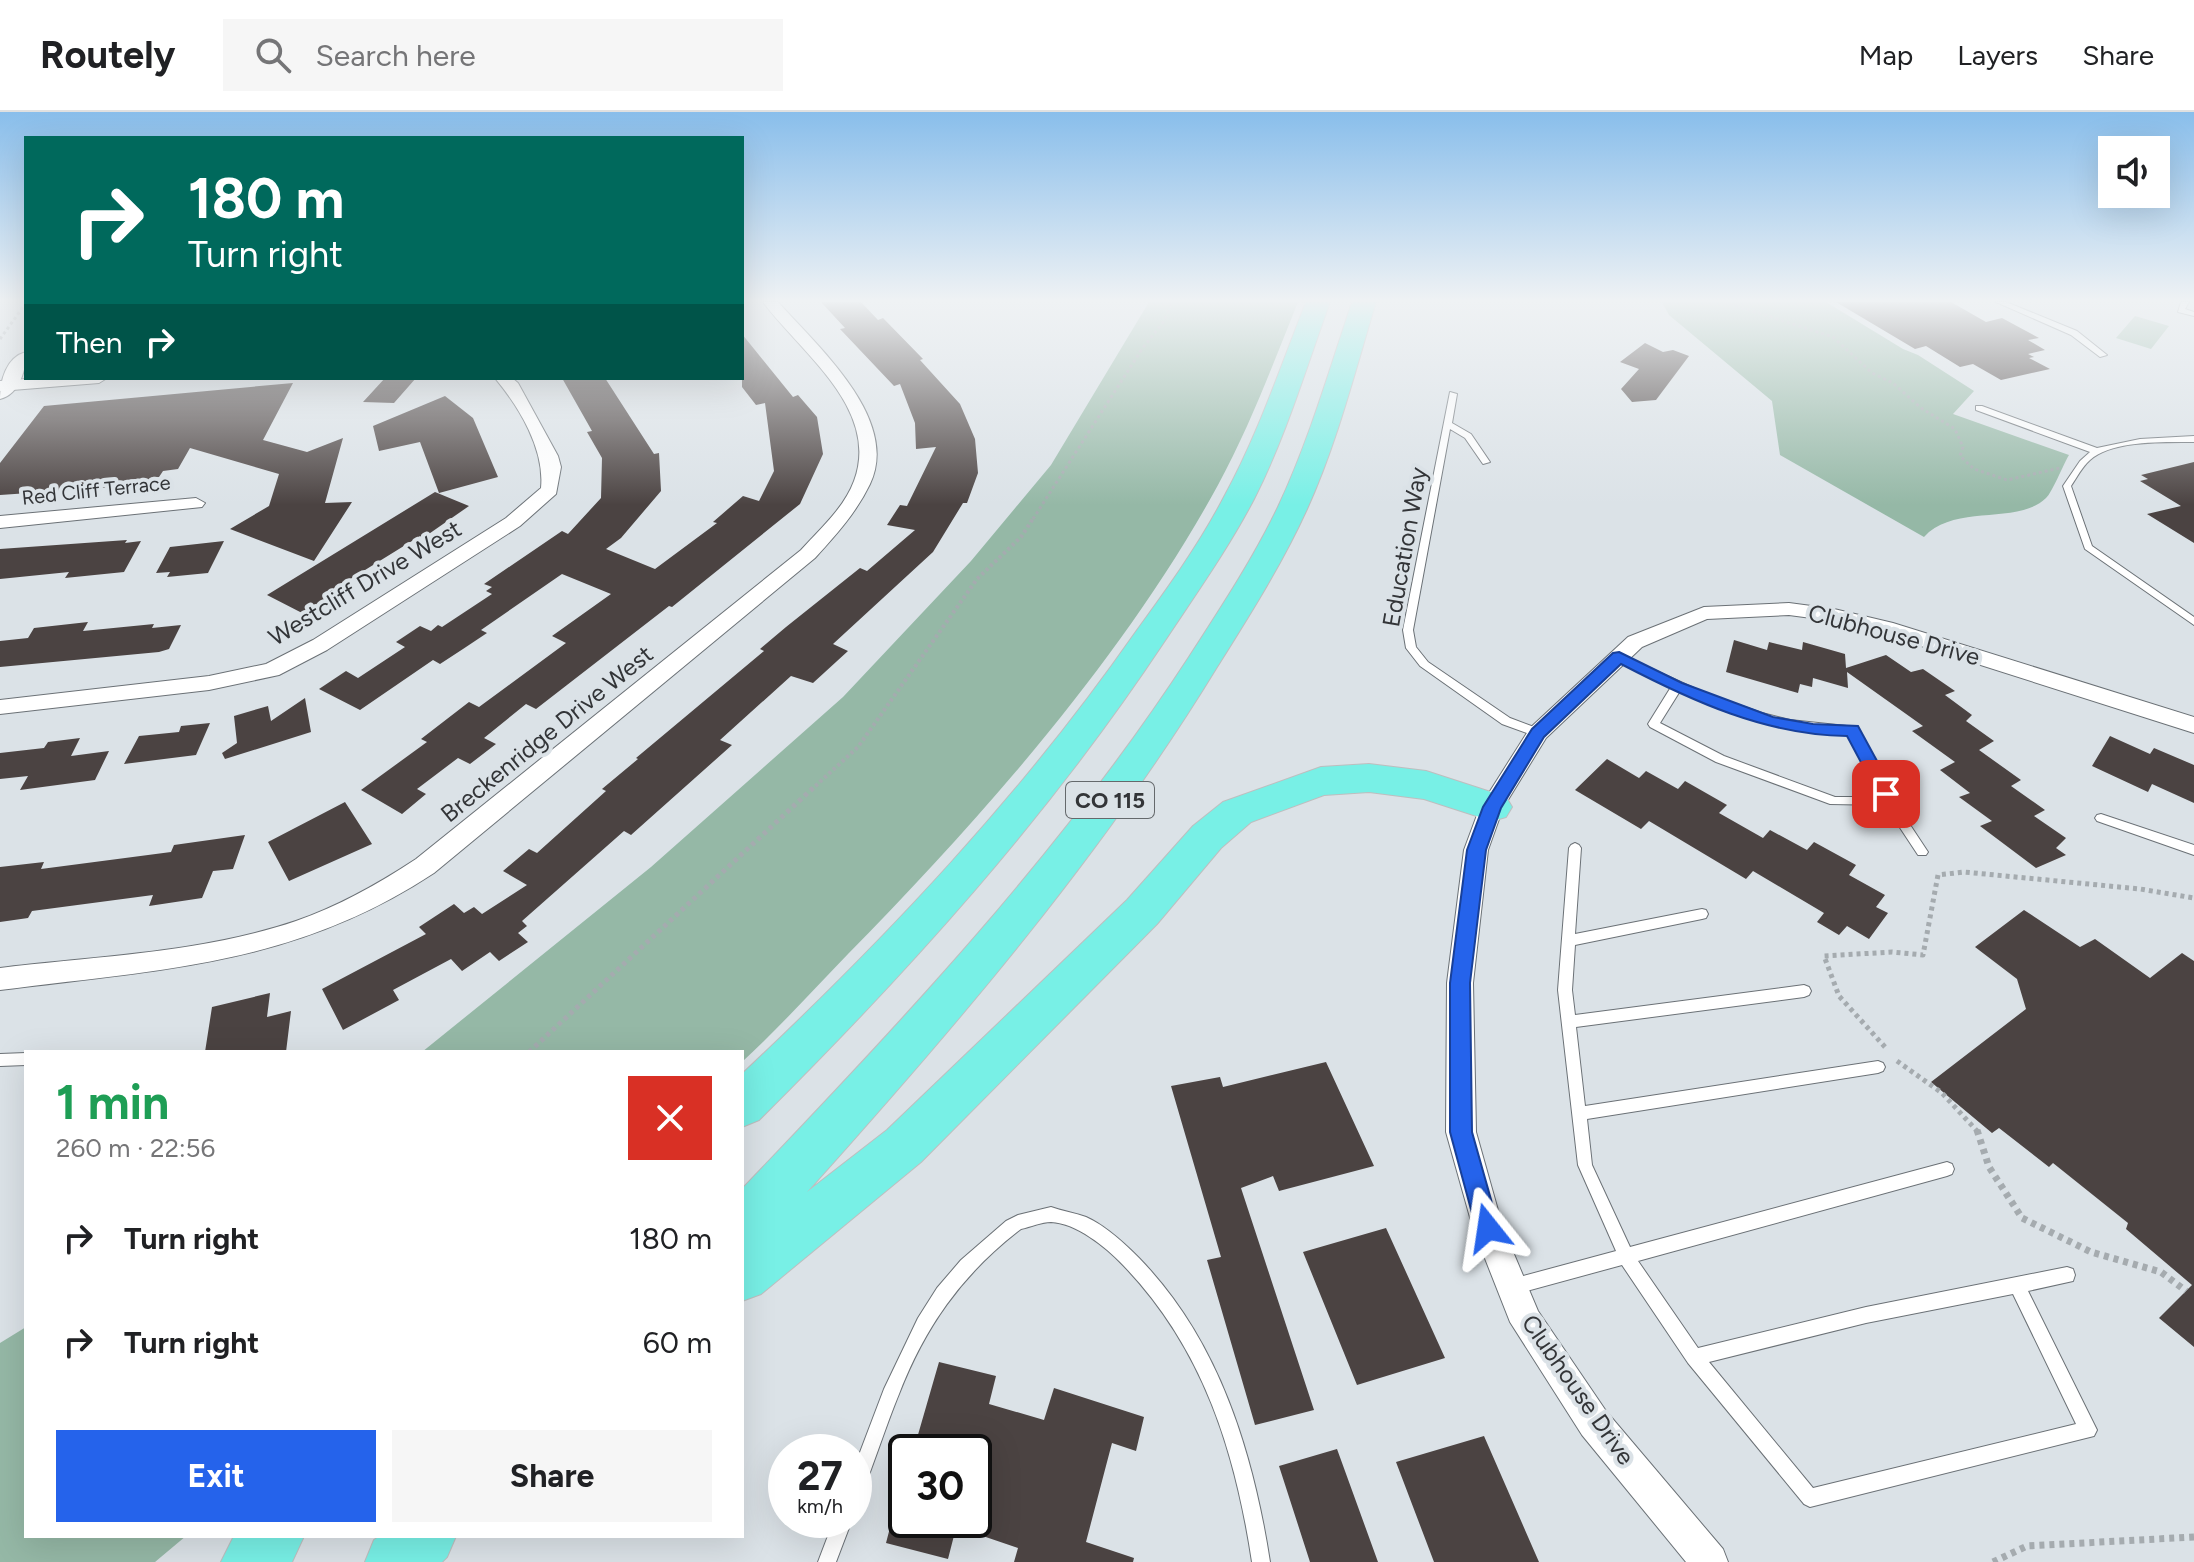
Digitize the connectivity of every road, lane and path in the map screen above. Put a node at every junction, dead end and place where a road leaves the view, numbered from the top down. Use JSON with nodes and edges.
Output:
{"nodes":[{"id":1,"x":17,"y":370,"type":"edge"},
{"id":2,"x":827,"y":370,"type":"edge"},
{"id":3,"x":1129,"y":370,"type":"edge"},
{"id":4,"x":1291,"y":370,"type":"edge"},
{"id":5,"x":1341,"y":370,"type":"edge"},
{"id":6,"x":1868,"y":370,"type":"edge"},
{"id":7,"x":81,"y":380,"type":"edge"},
{"id":8,"x":505,"y":380,"type":"edge"},
{"id":9,"x":2,"y":389,"type":"edge"},
{"id":10,"x":1453,"y":394,"type":"dead end"},
{"id":11,"x":1979,"y":408,"type":"dead end"},
{"id":12,"x":1447,"y":424,"type":"junction"},
{"id":13,"x":2194,"y":439,"type":"edge"},
{"id":14,"x":2097,"y":451,"type":"junction"},
{"id":15,"x":1486,"y":462,"type":"dead end"},
{"id":16,"x":2079,"y":470,"type":"junction"},
{"id":17,"x":196,"y":503,"type":"dead end"},
{"id":18,"x":0,"y":522,"type":"edge"},
{"id":19,"x":2194,"y":622,"type":"edge"},
{"id":20,"x":1619,"y":657,"type":"junction"},
{"id":21,"x":1677,"y":686,"type":"junction"},
{"id":22,"x":0,"y":707,"type":"edge"},
{"id":23,"x":2194,"y":725,"type":"edge"},
{"id":24,"x":1538,"y":733,"type":"junction"},
{"id":25,"x":1888,"y":801,"type":"junction"},
{"id":26,"x":1492,"y":807,"type":"junction"},
{"id":27,"x":2101,"y":818,"type":"dead end"},
{"id":28,"x":1575,"y":848,"type":"dead end"},
{"id":29,"x":2194,"y":850,"type":"edge"},
{"id":30,"x":1922,"y":852,"type":"dead end"},
{"id":31,"x":2194,"y":898,"type":"edge"},
{"id":32,"x":1702,"y":914,"type":"dead end"},
{"id":33,"x":1568,"y":941,"type":"junction"},
{"id":34,"x":0,"y":979,"type":"edge"},
{"id":35,"x":1804,"y":991,"type":"dead end"},
{"id":36,"x":1568,"y":1022,"type":"junction"},
{"id":37,"x":531,"y":1050,"type":"edge"},
{"id":38,"x":24,"y":1059,"type":"edge"},
{"id":39,"x":0,"y":1060,"type":"edge"},
{"id":40,"x":1878,"y":1067,"type":"dead end"},
{"id":41,"x":744,"y":1103,"type":"edge"},
{"id":42,"x":1579,"y":1114,"type":"junction"},
{"id":43,"x":1947,"y":1169,"type":"dead end"},
{"id":44,"x":744,"y":1224,"type":"edge"},
{"id":45,"x":1627,"y":1258,"type":"junction"},
{"id":46,"x":744,"y":1273,"type":"edge"},
{"id":47,"x":2067,"y":1275,"type":"dead end"},
{"id":48,"x":2017,"y":1285,"type":"junction"},
{"id":49,"x":1512,"y":1287,"type":"junction"},
{"id":50,"x":2186,"y":1291,"type":"dead end"},
{"id":51,"x":1694,"y":1357,"type":"junction"},
{"id":52,"x":872,"y":1445,"type":"edge"},
{"id":53,"x":2194,"y":1537,"type":"edge"},
{"id":54,"x":272,"y":1538,"type":"edge"},
{"id":55,"x":424,"y":1538,"type":"edge"},
{"id":56,"x":836,"y":1538,"type":"edge"},
{"id":57,"x":252,"y":1562,"type":"edge"},
{"id":58,"x":396,"y":1562,"type":"edge"},
{"id":59,"x":827,"y":1562,"type":"edge"},
{"id":60,"x":1261,"y":1562,"type":"edge"},
{"id":61,"x":1710,"y":1562,"type":"edge"},
{"id":62,"x":1993,"y":1562,"type":"edge"}],
"edges":[{"from":1,"to":9,"type":"street"},
{"from":2,"to":34,"type":"street","name":"Breckenridge Drive West"},
{"from":3,"to":37,"type":"path"},
{"from":4,"to":41,"type":"highway","number":"CO 115"},
{"from":5,"to":44,"type":"highway","number":"CO 115"},
{"from":6,"to":16,"type":"path"},
{"from":7,"to":9,"type":"street"},
{"from":8,"to":22,"type":"street","name":"Westcliff Drive West"},
{"from":10,"to":12,"type":"lane","name":"Education Way"},
{"from":11,"to":14,"type":"lane"},
{"from":12,"to":15,"type":"lane"},
{"from":12,"to":24,"type":"lane","name":"Education Way"},
{"from":13,"to":14,"type":"lane"},
{"from":14,"to":16,"type":"lane"},
{"from":16,"to":19,"type":"lane"},
{"from":17,"to":18,"type":"street","name":"Red Cliff Terrace"},
{"from":20,"to":21,"type":"lane"},
{"from":20,"to":23,"type":"street","name":"Clubhouse Drive"},
{"from":20,"to":24,"type":"street","name":"Clubhouse Drive"},
{"from":21,"to":25,"type":"lane"},
{"from":21,"to":25,"type":"lane"},
{"from":24,"to":26,"type":"street","name":"Clubhouse Drive"},
{"from":25,"to":30,"type":"lane"},
{"from":26,"to":46,"type":"highway"},
{"from":26,"to":49,"type":"street","name":"Clubhouse Drive"},
{"from":27,"to":29,"type":"lane"},
{"from":28,"to":33,"type":"lane"},
{"from":31,"to":50,"type":"path"},
{"from":32,"to":33,"type":"lane"},
{"from":33,"to":36,"type":"lane"},
{"from":35,"to":36,"type":"lane"},
{"from":36,"to":42,"type":"lane"},
{"from":38,"to":39,"type":"lane"},
{"from":40,"to":42,"type":"lane"},
{"from":42,"to":45,"type":"lane"},
{"from":43,"to":45,"type":"lane"},
{"from":45,"to":49,"type":"lane"},
{"from":45,"to":51,"type":"lane"},
{"from":47,"to":48,"type":"lane"},
{"from":48,"to":51,"type":"lane"},
{"from":48,"to":51,"type":"lane"},
{"from":49,"to":61,"type":"street","name":"Clubhouse Drive"},
{"from":52,"to":60,"type":"lane"},
{"from":53,"to":62,"type":"path"},
{"from":54,"to":57,"type":"highway"},
{"from":55,"to":58,"type":"highway"},
{"from":56,"to":59,"type":"lane"}]}
